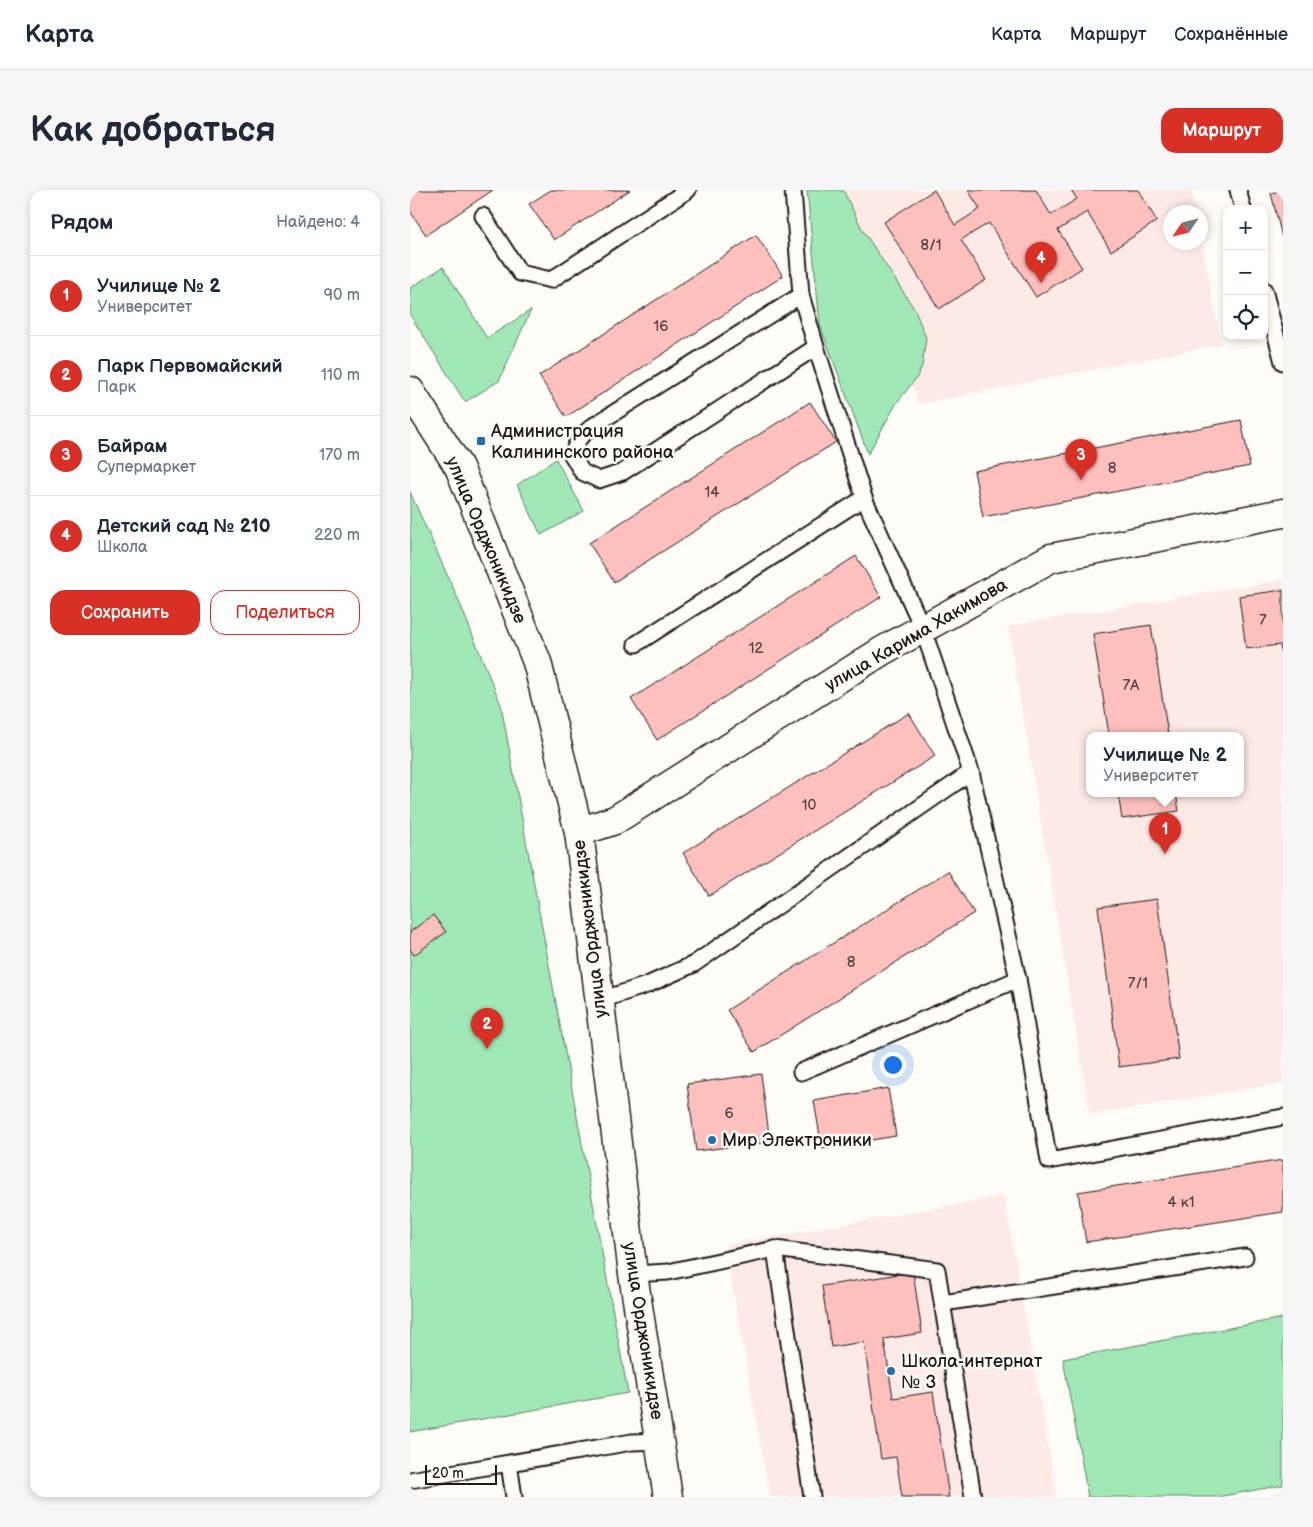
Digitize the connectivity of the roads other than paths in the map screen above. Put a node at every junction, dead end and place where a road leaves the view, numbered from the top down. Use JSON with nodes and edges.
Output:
{"nodes":[{"id":1,"x":688,"y":190,"type":"edge"},
{"id":2,"x":793,"y":190,"type":"edge"},
{"id":3,"x":1238,"y":190,"type":"edge"},
{"id":4,"x":1242,"y":205,"type":"edge"},
{"id":5,"x":483,"y":216,"type":"dead end"},
{"id":6,"x":801,"y":295,"type":"junction"},
{"id":7,"x":1265,"y":295,"type":"edge"},
{"id":8,"x":816,"y":347,"type":"junction"},
{"id":9,"x":1283,"y":362,"type":"edge"},
{"id":10,"x":410,"y":391,"type":"edge"},
{"id":11,"x":864,"y":498,"type":"junction"},
{"id":12,"x":1283,"y":513,"type":"edge"},
{"id":13,"x":923,"y":629,"type":"junction"},
{"id":14,"x":636,"y":644,"type":"dead end"},
{"id":15,"x":971,"y":772,"type":"junction"},
{"id":16,"x":579,"y":832,"type":"junction"},
{"id":17,"x":1018,"y":979,"type":"junction"},
{"id":18,"x":598,"y":1001,"type":"junction"},
{"id":19,"x":801,"y":1072,"type":"dead end"},
{"id":20,"x":1283,"y":1118,"type":"edge"},
{"id":21,"x":775,"y":1249,"type":"junction"},
{"id":22,"x":1245,"y":1257,"type":"dead end"},
{"id":23,"x":633,"y":1274,"type":"junction"},
{"id":24,"x":943,"y":1303,"type":"junction"},
{"id":25,"x":661,"y":1441,"type":"junction"},
{"id":26,"x":509,"y":1464,"type":"junction"},
{"id":27,"x":410,"y":1480,"type":"edge"},
{"id":28,"x":514,"y":1497,"type":"edge"},
{"id":29,"x":668,"y":1497,"type":"edge"},
{"id":30,"x":812,"y":1497,"type":"edge"},
{"id":31,"x":973,"y":1497,"type":"edge"}],
"edges":[{"from":1,"to":5,"type":"lane"},
{"from":2,"to":6,"type":"lane"},
{"from":3,"to":4,"type":"lane"},
{"from":6,"to":8,"type":"lane"},
{"from":6,"to":8,"type":"lane"},
{"from":7,"to":9,"type":"lane"},
{"from":8,"to":11,"type":"lane"},
{"from":10,"to":16,"type":"main road","name":"улица Орджоникидзе"},
{"from":11,"to":13,"type":"lane"},
{"from":11,"to":14,"type":"lane"},
{"from":12,"to":13,"type":"main road","name":"улица Карима Хакимова"},
{"from":13,"to":15,"type":"lane"},
{"from":13,"to":16,"type":"main road","name":"улица Карима Хакимова"},
{"from":15,"to":17,"type":"lane"},
{"from":15,"to":18,"type":"lane"},
{"from":16,"to":18,"type":"main road","name":"улица Орджоникидзе"},
{"from":17,"to":19,"type":"lane"},
{"from":17,"to":20,"type":"lane"},
{"from":18,"to":23,"type":"main road","name":"улица Орджоникидзе"},
{"from":21,"to":23,"type":"lane"},
{"from":21,"to":24,"type":"lane"},
{"from":21,"to":30,"type":"lane"},
{"from":22,"to":24,"type":"lane"},
{"from":23,"to":25,"type":"main road","name":"улица Орджоникидзе"},
{"from":24,"to":31,"type":"lane"},
{"from":25,"to":26,"type":"lane"},
{"from":25,"to":29,"type":"main road","name":"улица Орджоникидзе"},
{"from":26,"to":27,"type":"lane"},
{"from":26,"to":28,"type":"lane"}]}
